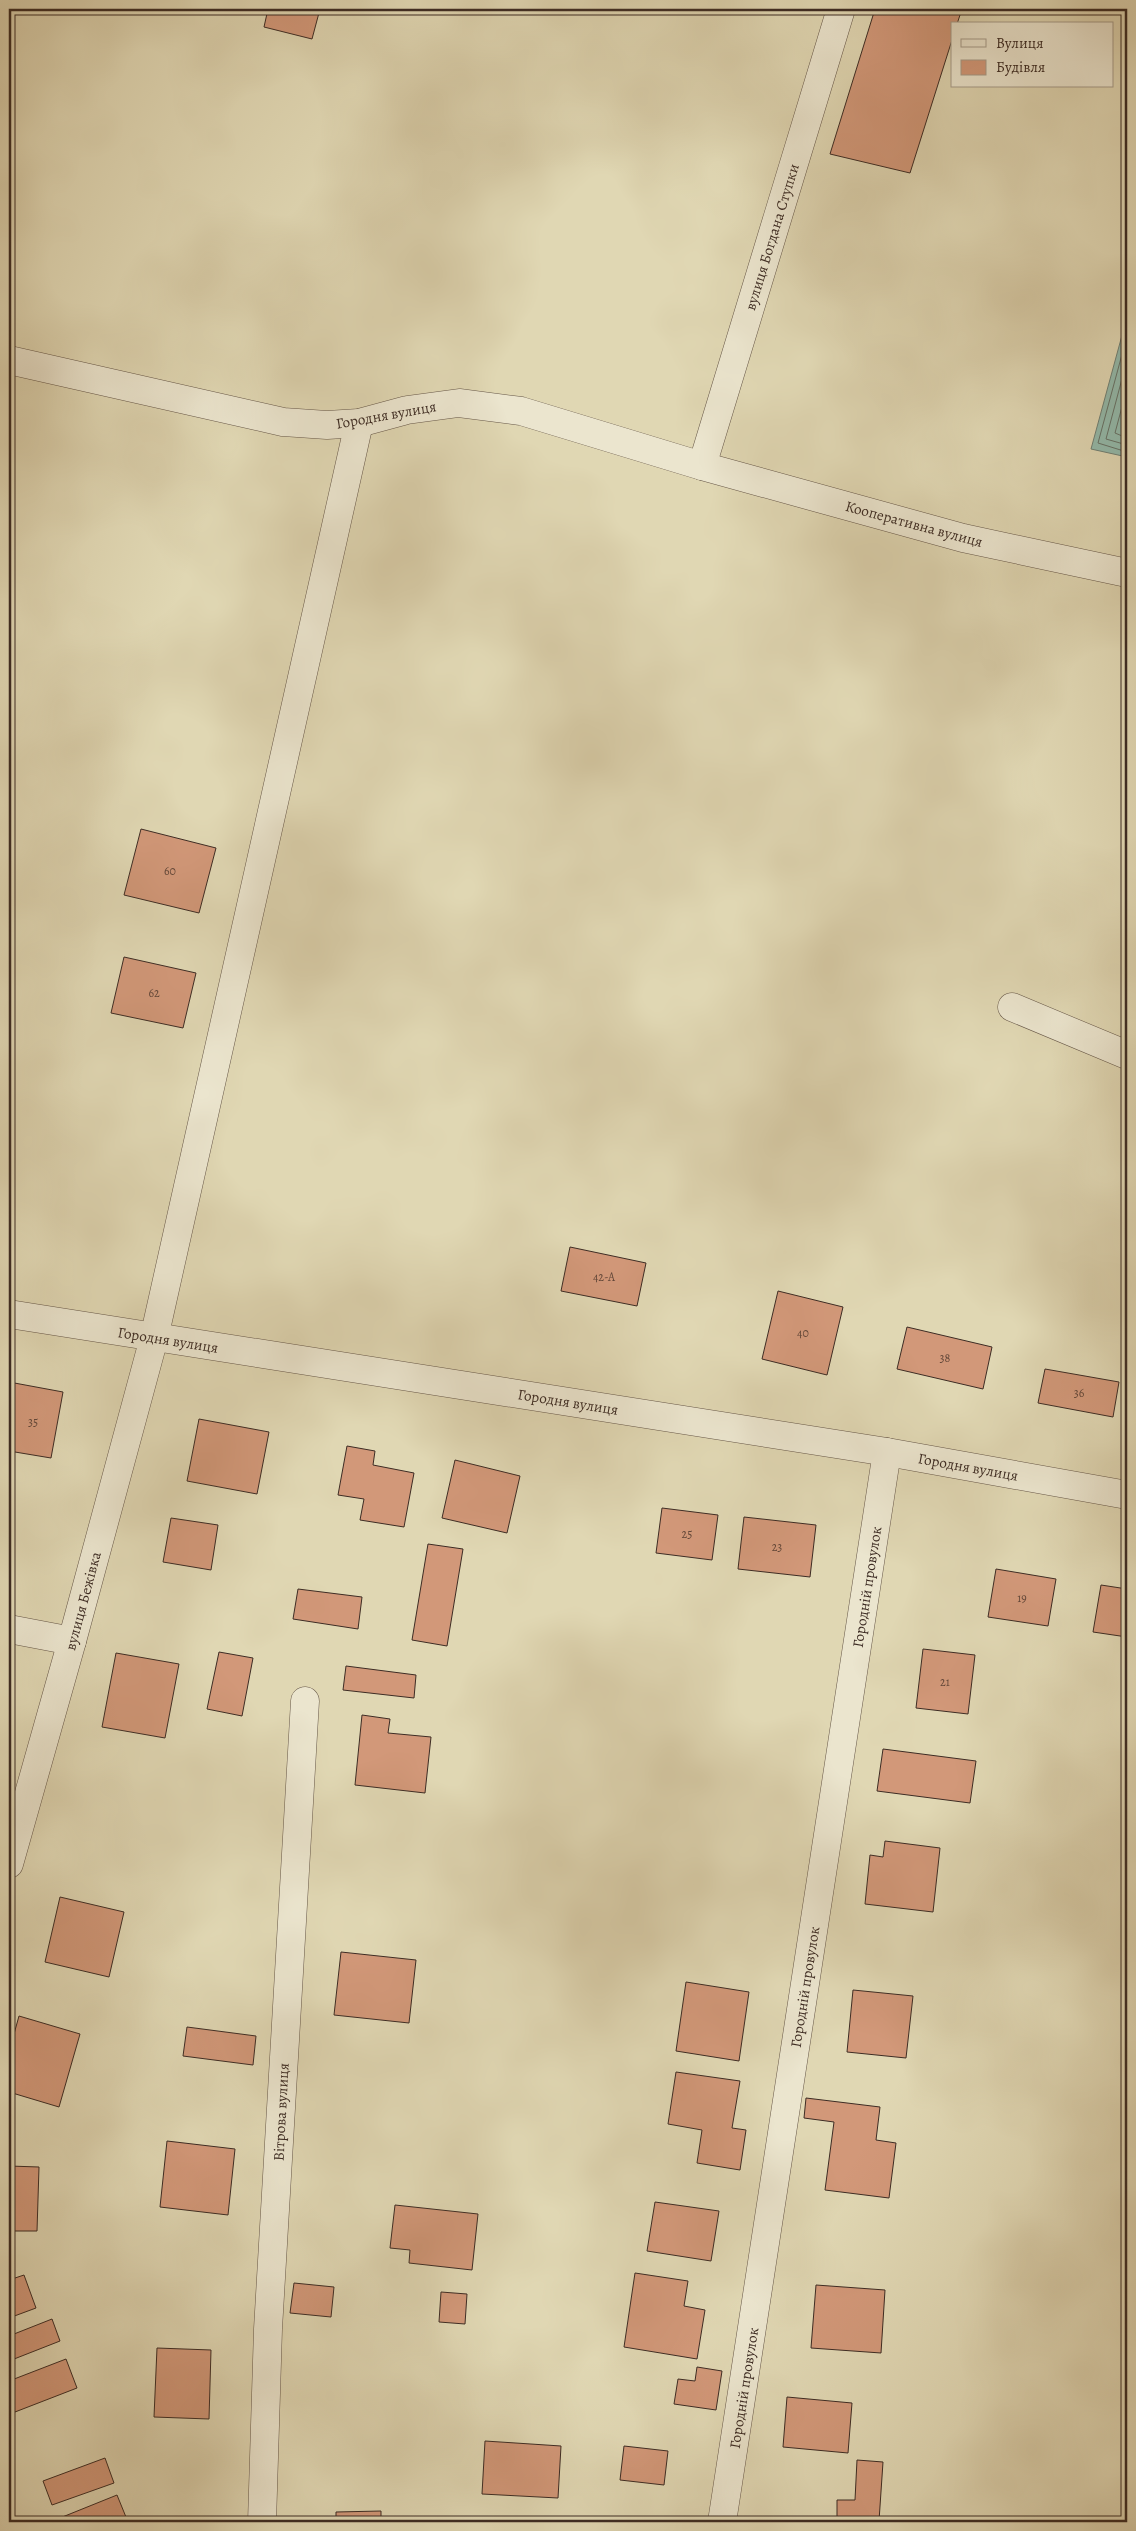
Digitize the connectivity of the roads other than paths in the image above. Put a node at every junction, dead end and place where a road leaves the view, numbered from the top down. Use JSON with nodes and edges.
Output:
{"nodes":[{"id":1,"x":841,"y":9,"type":"edge"},
{"id":2,"x":9,"y":360,"type":"edge"},
{"id":3,"x":359,"y":423,"type":"junction"},
{"id":4,"x":702,"y":466,"type":"junction"},
{"id":5,"x":1127,"y":573,"type":"edge"},
{"id":6,"x":1012,"y":1007,"type":"dead end"},
{"id":7,"x":1127,"y":1056,"type":"edge"},
{"id":8,"x":9,"y":1314,"type":"edge"},
{"id":9,"x":154,"y":1338,"type":"junction"},
{"id":10,"x":887,"y":1452,"type":"junction"},
{"id":11,"x":1127,"y":1496,"type":"edge"},
{"id":12,"x":9,"y":1629,"type":"edge"},
{"id":13,"x":72,"y":1641,"type":"junction"},
{"id":14,"x":305,"y":1702,"type":"dead end"},
{"id":15,"x":9,"y":1864,"type":"edge"},
{"id":16,"x":262,"y":2522,"type":"edge"},
{"id":17,"x":722,"y":2522,"type":"edge"}],
"edges":[{"from":1,"to":4,"type":"street","name":"вулиця Богдана Ступки"},
{"from":2,"to":3,"type":"street","name":"Городня вулиця"},
{"from":3,"to":4,"type":"street","name":"Городня вулиця"},
{"from":3,"to":9,"type":"street","name":"вулиця Бежівка"},
{"from":4,"to":5,"type":"street","name":"Кооперативна вулиця"},
{"from":6,"to":7,"type":"street"},
{"from":8,"to":9,"type":"street","name":"Городня вулиця"},
{"from":9,"to":10,"type":"street","name":"Городня вулиця"},
{"from":9,"to":13,"type":"street","name":"вулиця Бежівка"},
{"from":10,"to":11,"type":"street","name":"Городня вулиця"},
{"from":10,"to":17,"type":"street","name":"Городній провулок"},
{"from":12,"to":13,"type":"street"},
{"from":13,"to":15,"type":"street","name":"вулиця Бежівка"},
{"from":14,"to":16,"type":"street","name":"Вітрова вулиця"}]}
